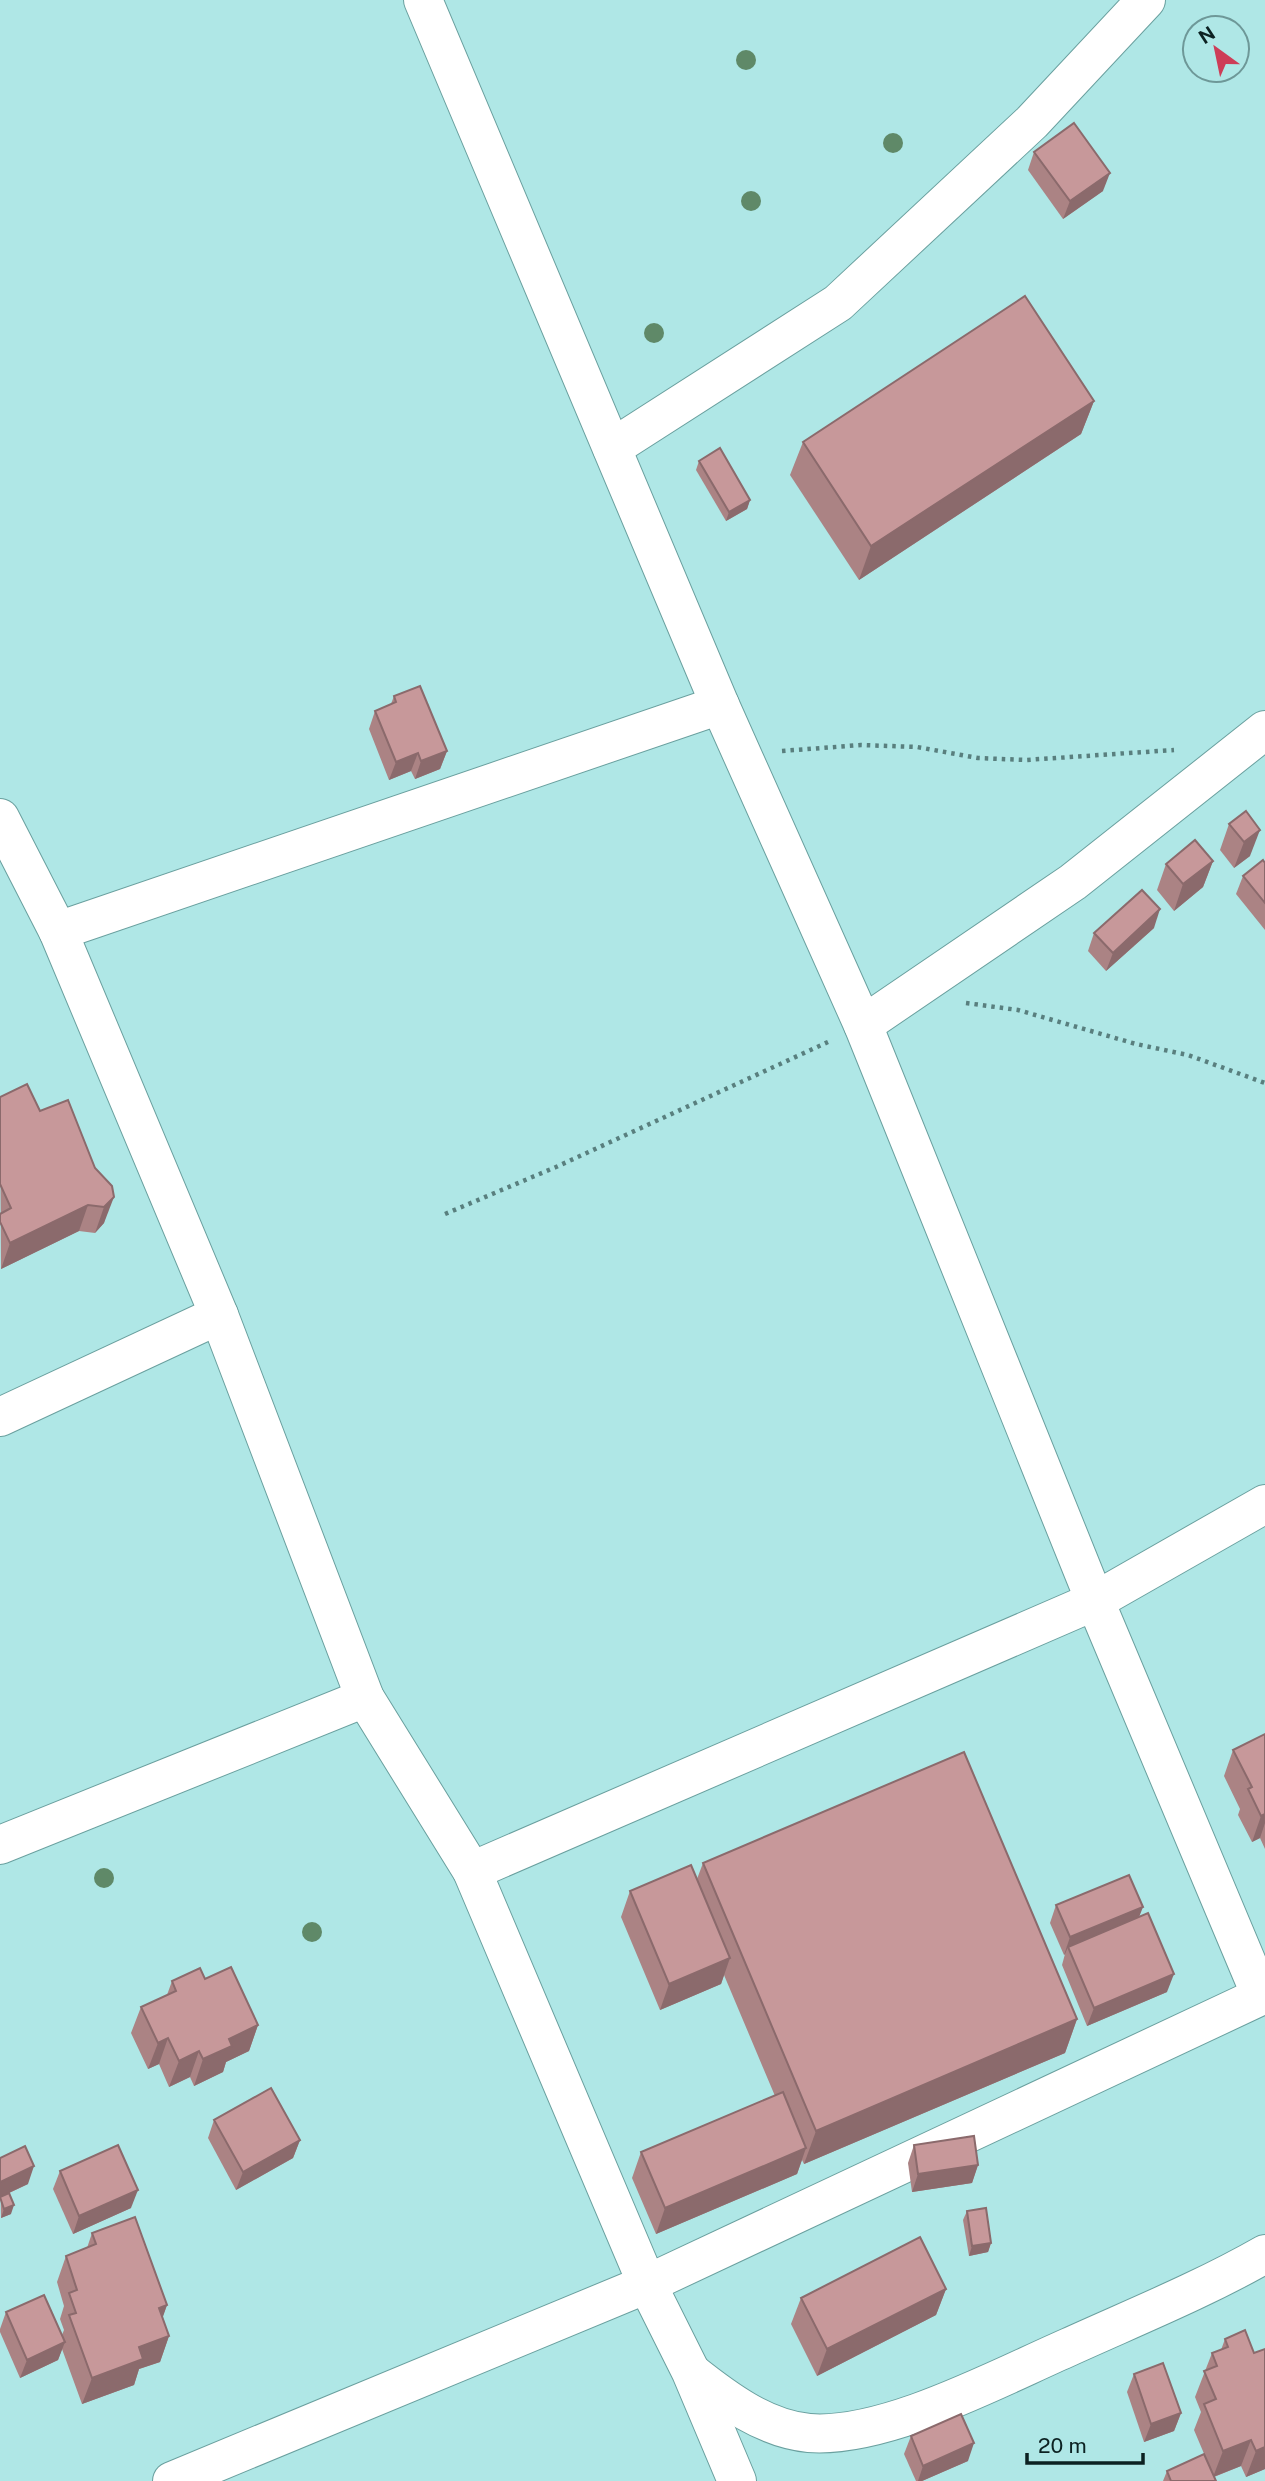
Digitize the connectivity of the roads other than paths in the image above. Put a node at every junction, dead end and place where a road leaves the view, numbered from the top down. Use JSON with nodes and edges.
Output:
{"nodes":[{"id":1,"x":423,"y":0,"type":"edge"},
{"id":2,"x":1146,"y":0,"type":"edge"},
{"id":3,"x":612,"y":448,"type":"junction"},
{"id":4,"x":720,"y":705,"type":"junction"},
{"id":5,"x":1265,"y":730,"type":"edge"},
{"id":6,"x":0,"y":818,"type":"edge"},
{"id":7,"x":58,"y":931,"type":"junction"},
{"id":8,"x":863,"y":1025,"type":"junction"},
{"id":9,"x":219,"y":1315,"type":"junction"},
{"id":10,"x":0,"y":1417,"type":"edge"},
{"id":11,"x":1265,"y":1504,"type":"edge"},
{"id":12,"x":1095,"y":1601,"type":"junction"},
{"id":13,"x":365,"y":1698,"type":"junction"},
{"id":14,"x":0,"y":1845,"type":"edge"},
{"id":15,"x":472,"y":1871,"type":"junction"},
{"id":16,"x":1263,"y":2001,"type":"edge"},
{"id":17,"x":1265,"y":2254,"type":"edge"},
{"id":18,"x":647,"y":2284,"type":"junction"},
{"id":19,"x":691,"y":2372,"type":"junction"},
{"id":20,"x":172,"y":2481,"type":"edge"},
{"id":21,"x":737,"y":2481,"type":"edge"}],
"edges":[{"from":1,"to":3,"type":"street"},
{"from":2,"to":3,"type":"street"},
{"from":3,"to":4,"type":"street"},
{"from":4,"to":7,"type":"street"},
{"from":4,"to":8,"type":"street"},
{"from":5,"to":8,"type":"street"},
{"from":6,"to":7,"type":"street"},
{"from":7,"to":9,"type":"street"},
{"from":8,"to":12,"type":"street"},
{"from":9,"to":10,"type":"street"},
{"from":9,"to":13,"type":"street"},
{"from":11,"to":12,"type":"street"},
{"from":12,"to":15,"type":"street"},
{"from":12,"to":16,"type":"street"},
{"from":13,"to":14,"type":"street"},
{"from":13,"to":15,"type":"street"},
{"from":15,"to":18,"type":"street"},
{"from":16,"to":18,"type":"street"},
{"from":17,"to":19,"type":"street"},
{"from":18,"to":19,"type":"street"},
{"from":18,"to":20,"type":"street"},
{"from":19,"to":21,"type":"street"}]}
